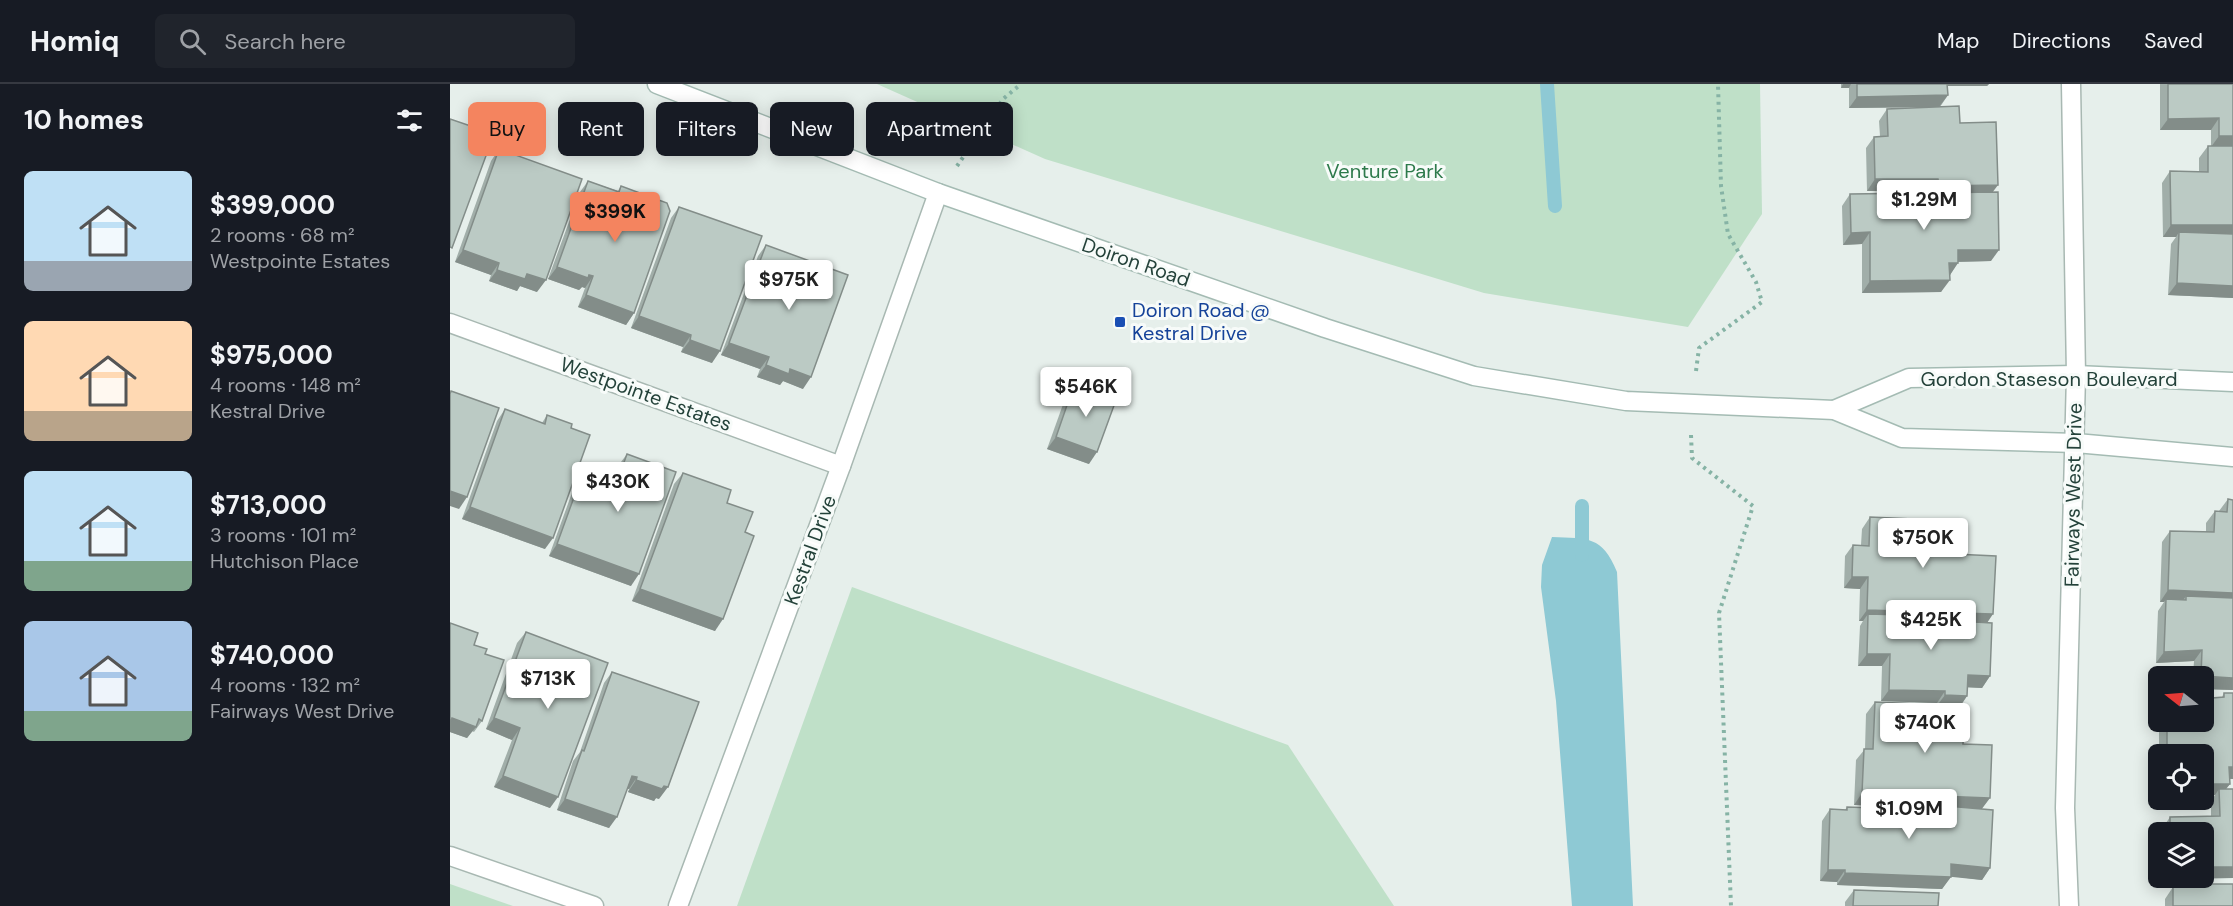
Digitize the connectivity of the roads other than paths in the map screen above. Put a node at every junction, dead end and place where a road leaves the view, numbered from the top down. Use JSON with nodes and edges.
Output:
{"nodes":[{"id":1,"x":657,"y":84,"type":"edge"},
{"id":2,"x":2071,"y":84,"type":"edge"},
{"id":3,"x":938,"y":194,"type":"junction"},
{"id":4,"x":450,"y":323,"type":"edge"},
{"id":5,"x":2076,"y":375,"type":"junction"},
{"id":6,"x":2233,"y":382,"type":"edge"},
{"id":7,"x":1626,"y":401,"type":"joint"},
{"id":8,"x":1834,"y":410,"type":"junction"},
{"id":9,"x":2076,"y":443,"type":"junction"},
{"id":10,"x":2233,"y":457,"type":"edge"},
{"id":11,"x":841,"y":466,"type":"junction"},
{"id":12,"x":450,"y":855,"type":"edge"},
{"id":13,"x":594,"y":906,"type":"edge"},
{"id":14,"x":678,"y":906,"type":"edge"},
{"id":15,"x":2069,"y":906,"type":"edge"}],
"edges":[{"from":1,"to":3,"type":"street","name":"Doiron Road"},
{"from":2,"to":5,"type":"street","name":"Fairways West Drive"},
{"from":3,"to":7,"type":"street","name":"Doiron Road"},
{"from":3,"to":11,"type":"street","name":"Kestral Drive"},
{"from":4,"to":11,"type":"street","name":"Westpointe Estates"},
{"from":5,"to":6,"type":"street","name":"Gordon Staseson Boulevard"},
{"from":5,"to":8,"type":"street","name":"Gordon Staseson Boulevard"},
{"from":5,"to":9,"type":"street","name":"Fairways West Drive"},
{"from":7,"to":8,"type":"street","name":"Gordon Staseson Boulevard"},
{"from":8,"to":9,"type":"street","name":"Gordon Staseson Boulevard"},
{"from":9,"to":10,"type":"street","name":"Gordon Staseson Boulevard"},
{"from":9,"to":15,"type":"street","name":"Fairways West Drive"},
{"from":11,"to":14,"type":"street","name":"Kestral Drive"},
{"from":12,"to":13,"type":"street"}]}
